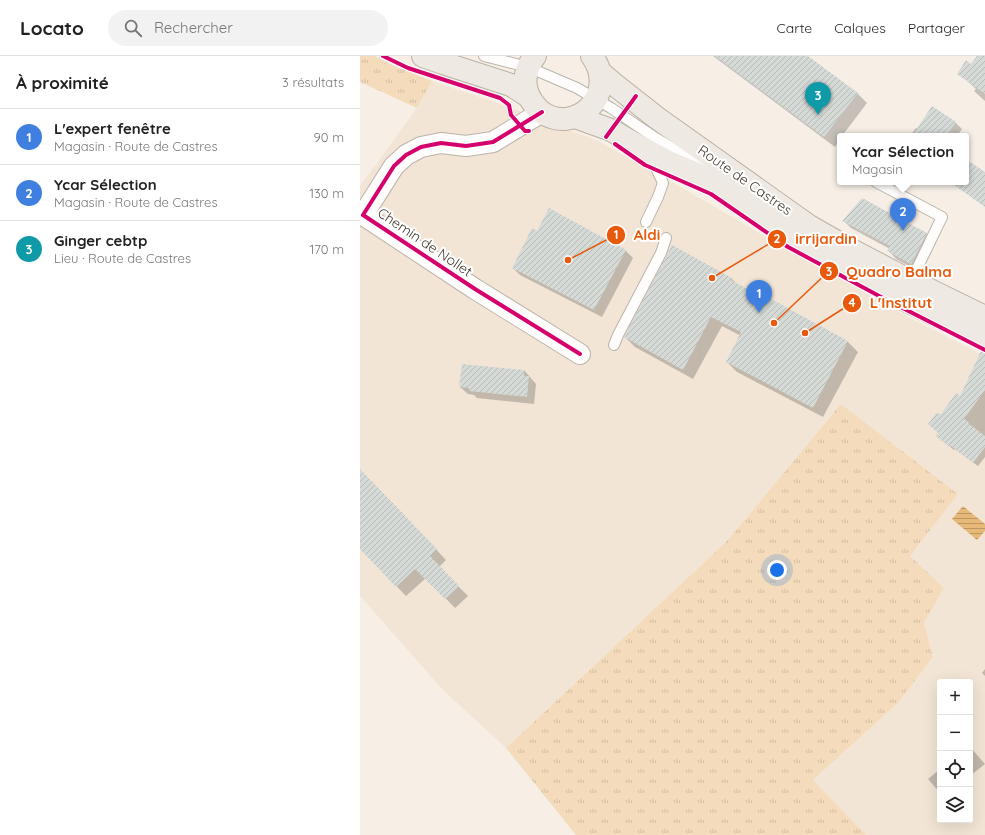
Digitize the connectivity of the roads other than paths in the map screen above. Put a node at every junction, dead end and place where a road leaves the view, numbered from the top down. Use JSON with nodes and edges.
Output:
{"nodes":[{"id":1,"x":423,"y":56,"type":"edge"},
{"id":2,"x":484,"y":56,"type":"edge"},
{"id":3,"x":531,"y":62,"type":"edge"},
{"id":4,"x":596,"y":64,"type":"edge"},
{"id":5,"x":597,"y":99,"type":"junction"},
{"id":6,"x":535,"y":104,"type":"junction"},
{"id":7,"x":575,"y":117,"type":"junction"},
{"id":8,"x":654,"y":146,"type":"junction"},
{"id":9,"x":734,"y":184,"type":"dead end"},
{"id":10,"x":882,"y":185,"type":"edge"},
{"id":11,"x":646,"y":222,"type":"dead end"},
{"id":12,"x":666,"y":238,"type":"dead end"},
{"id":13,"x":911,"y":281,"type":"junction"},
{"id":14,"x":985,"y":318,"type":"edge"},
{"id":15,"x":985,"y":329,"type":"edge"},
{"id":16,"x":985,"y":340,"type":"edge"},
{"id":17,"x":614,"y":345,"type":"dead end"},
{"id":18,"x":580,"y":354,"type":"dead end"}],
"edges":[{"from":1,"to":6,"type":"main road"},
{"from":2,"to":3,"type":"lane"},
{"from":3,"to":5,"type":"lane"},
{"from":3,"to":6,"type":"main road"},
{"from":4,"to":5,"type":"main road"},
{"from":4,"to":13,"type":"main road","name":"Route de Castres"},
{"from":5,"to":7,"type":"main road"},
{"from":5,"to":8,"type":"lane"},
{"from":6,"to":7,"type":"main road"},
{"from":6,"to":18,"type":"street","name":"Chemin de Nollet"},
{"from":7,"to":8,"type":"main road","name":"Route de Castres"},
{"from":8,"to":11,"type":"lane"},
{"from":8,"to":16,"type":"main road","name":"Route de Castres"},
{"from":9,"to":15,"type":"lane"},
{"from":10,"to":13,"type":"lane"},
{"from":12,"to":17,"type":"lane"},
{"from":13,"to":14,"type":"main road","name":"Route de Castres"}]}
